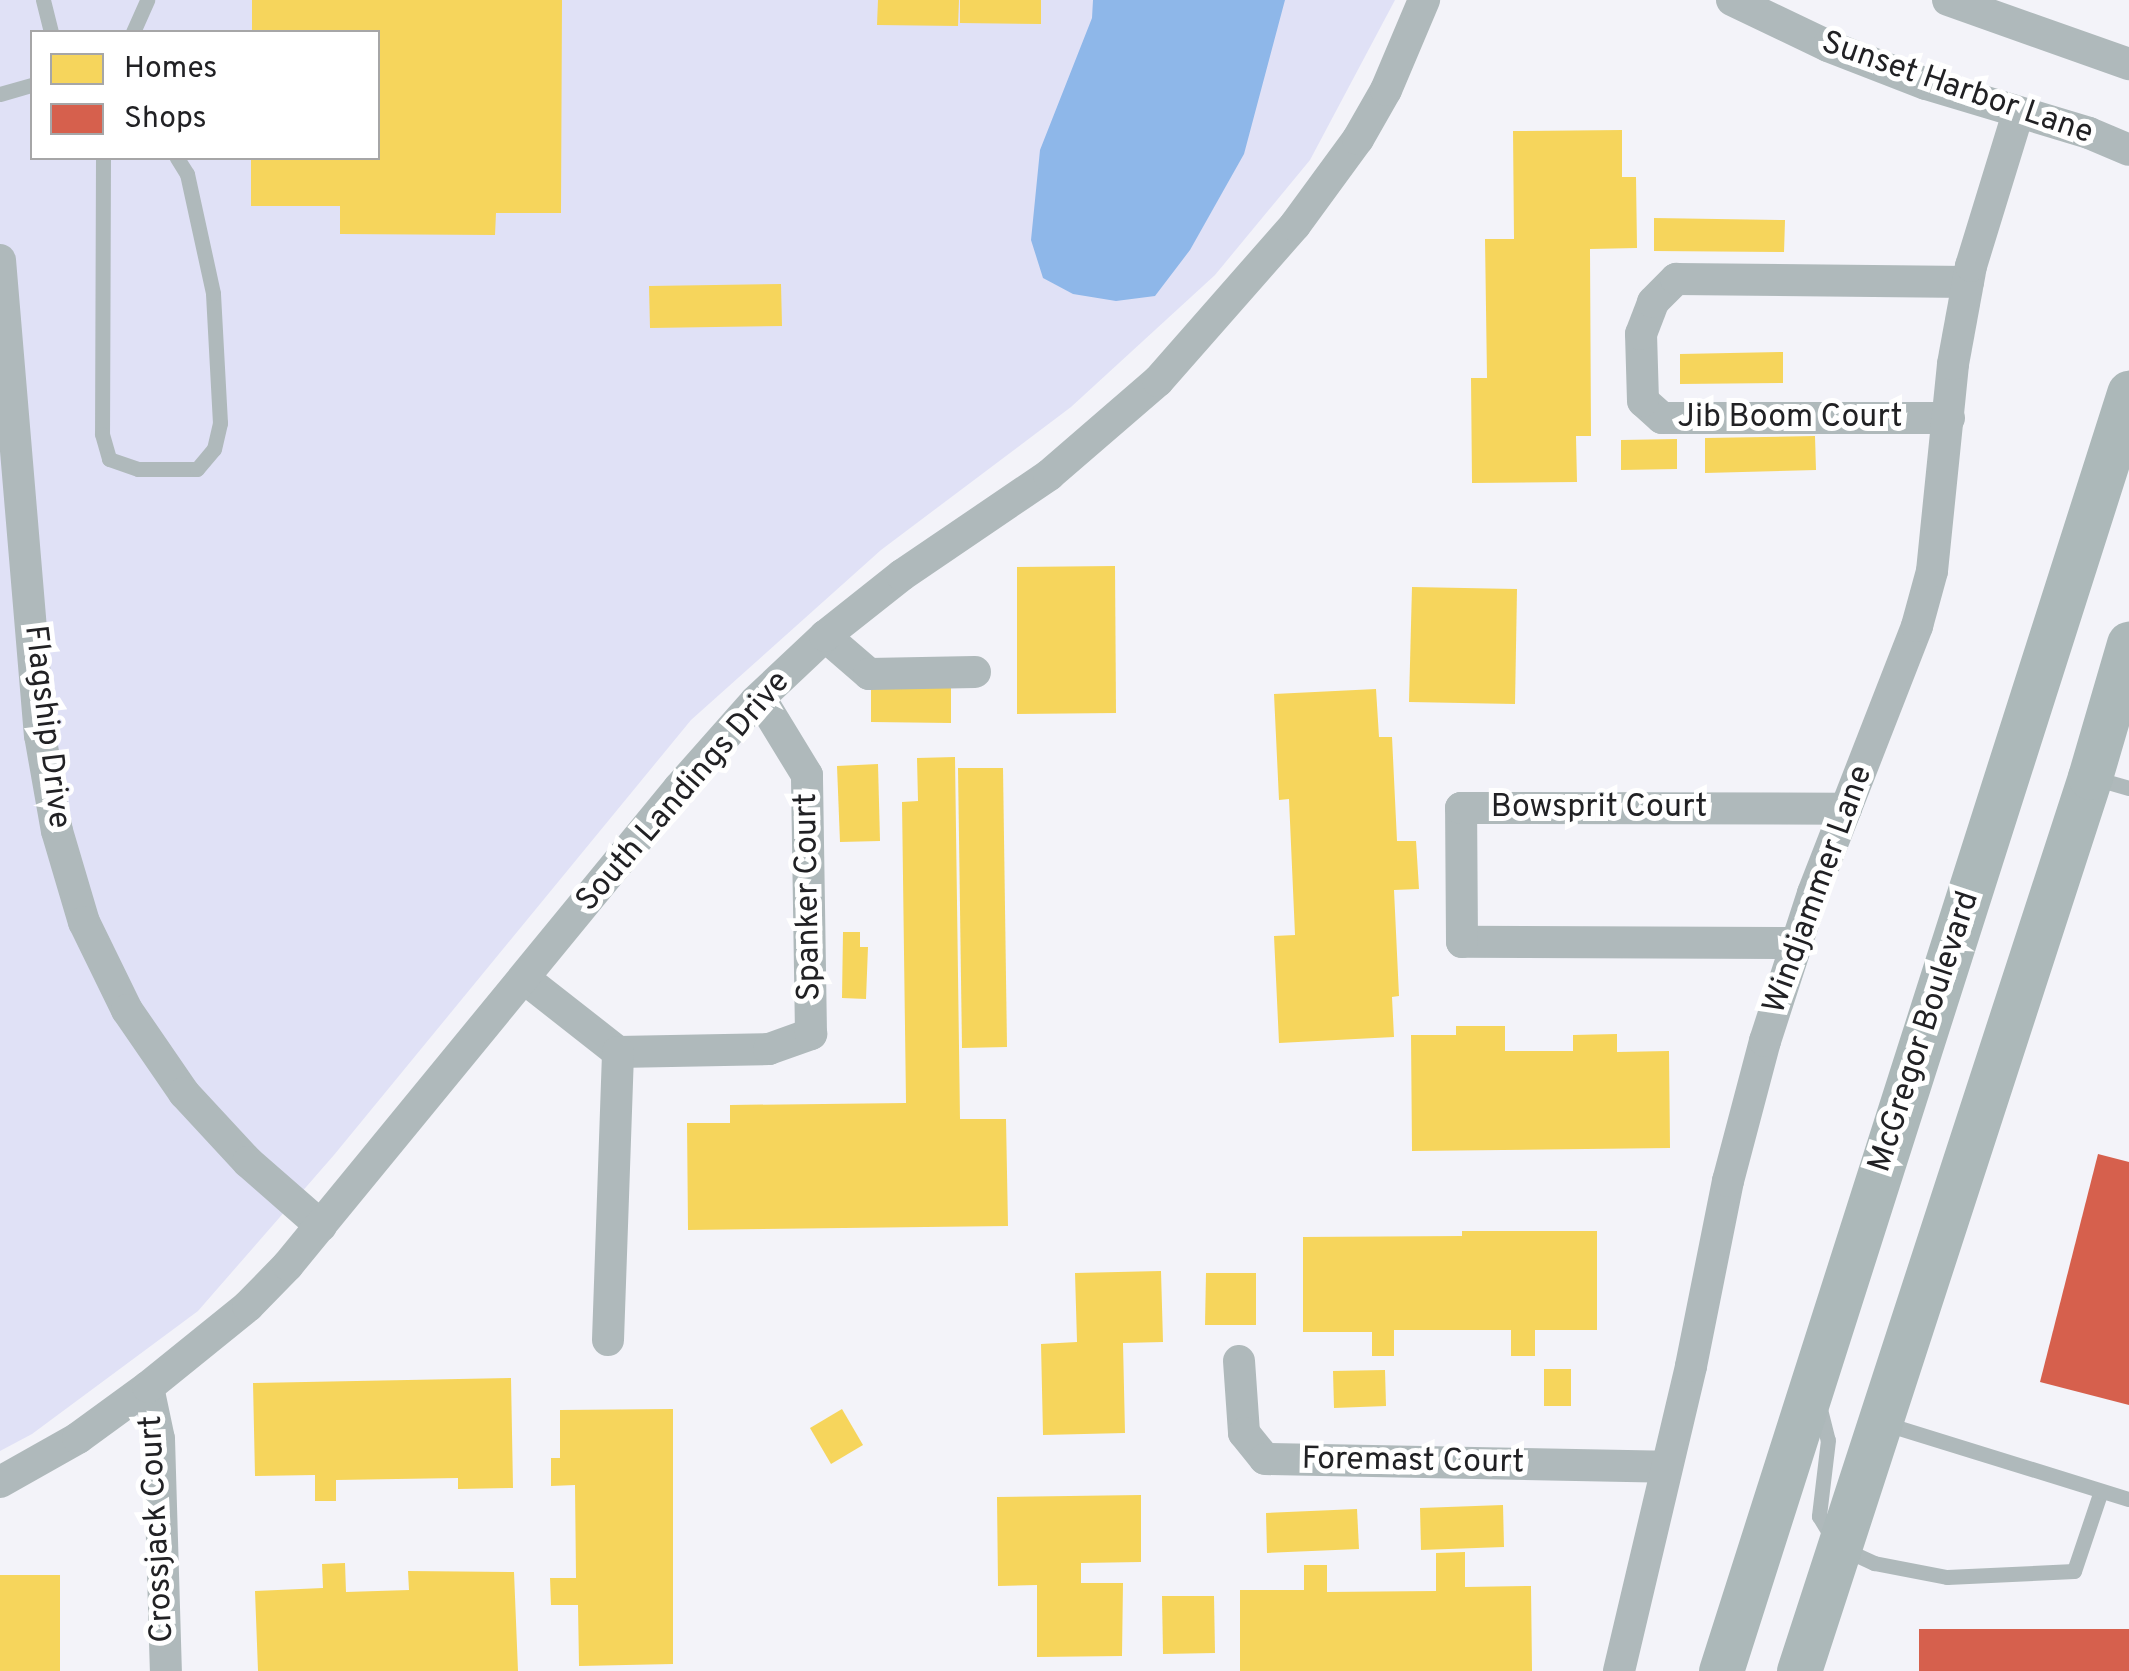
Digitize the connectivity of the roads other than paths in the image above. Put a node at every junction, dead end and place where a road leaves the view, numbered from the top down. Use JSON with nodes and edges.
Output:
{"nodes":[{"id":1,"x":42,"y":0,"type":"edge"},
{"id":2,"x":147,"y":0,"type":"edge"},
{"id":3,"x":1424,"y":0,"type":"edge"},
{"id":4,"x":1732,"y":0,"type":"edge"},
{"id":5,"x":1948,"y":0,"type":"edge"},
{"id":6,"x":50,"y":30,"type":"edge"},
{"id":7,"x":134,"y":30,"type":"edge"},
{"id":8,"x":2129,"y":64,"type":"edge"},
{"id":9,"x":30,"y":86,"type":"edge"},
{"id":10,"x":0,"y":94,"type":"edge"},
{"id":11,"x":2018,"y":113,"type":"junction"},
{"id":12,"x":2129,"y":150,"type":"edge"},
{"id":13,"x":102,"y":160,"type":"edge"},
{"id":14,"x":178,"y":160,"type":"edge"},
{"id":15,"x":0,"y":260,"type":"edge"},
{"id":16,"x":1968,"y":282,"type":"junction"},
{"id":17,"x":2129,"y":392,"type":"edge"},
{"id":18,"x":1950,"y":418,"type":"junction"},
{"id":19,"x":825,"y":636,"type":"junction"},
{"id":20,"x":2129,"y":644,"type":"edge"},
{"id":21,"x":975,"y":672,"type":"dead end"},
{"id":22,"x":760,"y":698,"type":"junction"},
{"id":23,"x":2110,"y":782,"type":"edge"},
{"id":24,"x":1846,"y":809,"type":"junction"},
{"id":25,"x":1798,"y":943,"type":"junction"},
{"id":26,"x":525,"y":978,"type":"junction"},
{"id":27,"x":618,"y":1052,"type":"junction"},
{"id":28,"x":320,"y":1226,"type":"junction"},
{"id":29,"x":608,"y":1340,"type":"dead end"},
{"id":30,"x":1239,"y":1361,"type":"dead end"},
{"id":31,"x":1813,"y":1379,"type":"junction"},
{"id":32,"x":148,"y":1388,"type":"junction"},
{"id":33,"x":1879,"y":1422,"type":"junction"},
{"id":34,"x":1666,"y":1467,"type":"junction"},
{"id":35,"x":0,"y":1482,"type":"edge"},
{"id":36,"x":2101,"y":1490,"type":"junction"},
{"id":37,"x":2129,"y":1499,"type":"edge"},
{"id":38,"x":1837,"y":1546,"type":"junction"},
{"id":39,"x":166,"y":1671,"type":"edge"},
{"id":40,"x":1619,"y":1671,"type":"edge"},
{"id":41,"x":1720,"y":1671,"type":"edge"},
{"id":42,"x":1798,"y":1671,"type":"edge"}],
"edges":[{"from":1,"to":6,"type":"lane"},
{"from":2,"to":7,"type":"lane"},
{"from":3,"to":19,"type":"street","name":"South Landings Drive"},
{"from":4,"to":11,"type":"street","name":"Sunset Harbor Lane"},
{"from":5,"to":8,"type":"street"},
{"from":9,"to":10,"type":"lane"},
{"from":11,"to":12,"type":"street","name":"Sunset Harbor Lane"},
{"from":11,"to":16,"type":"street","name":"Windjammer Lane"},
{"from":13,"to":14,"type":"lane"},
{"from":15,"to":28,"type":"street","name":"Flagship Drive"},
{"from":16,"to":18,"type":"street","name":"Windjammer Lane"},
{"from":16,"to":18,"type":"street","name":"Jib Boom Court"},
{"from":17,"to":31,"type":"main road","name":"McGregor Boulevard"},
{"from":18,"to":24,"type":"street","name":"Windjammer Lane"},
{"from":19,"to":21,"type":"street"},
{"from":19,"to":22,"type":"street","name":"South Landings Drive"},
{"from":20,"to":23,"type":"main road"},
{"from":22,"to":26,"type":"street","name":"South Landings Drive"},
{"from":22,"to":27,"type":"street","name":"Spanker Court"},
{"from":23,"to":33,"type":"main road"},
{"from":24,"to":25,"type":"street","name":"Windjammer Lane"},
{"from":24,"to":25,"type":"street","name":"Bowsprit Court"},
{"from":25,"to":34,"type":"street","name":"Windjammer Lane"},
{"from":26,"to":27,"type":"street"},
{"from":26,"to":28,"type":"street","name":"South Landings Drive"},
{"from":27,"to":29,"type":"street"},
{"from":28,"to":32,"type":"street","name":"South Landings Drive"},
{"from":30,"to":34,"type":"street","name":"Foremast Court"},
{"from":31,"to":38,"type":"lane"},
{"from":31,"to":41,"type":"main road","name":"McGregor Boulevard"},
{"from":32,"to":35,"type":"street","name":"South Landings Drive"},
{"from":32,"to":39,"type":"street","name":"Crossjack Court"},
{"from":33,"to":36,"type":"lane"},
{"from":33,"to":38,"type":"main road"},
{"from":34,"to":40,"type":"street","name":"Windjammer Lane"},
{"from":36,"to":37,"type":"lane"},
{"from":36,"to":38,"type":"lane"},
{"from":38,"to":42,"type":"main road"}]}
